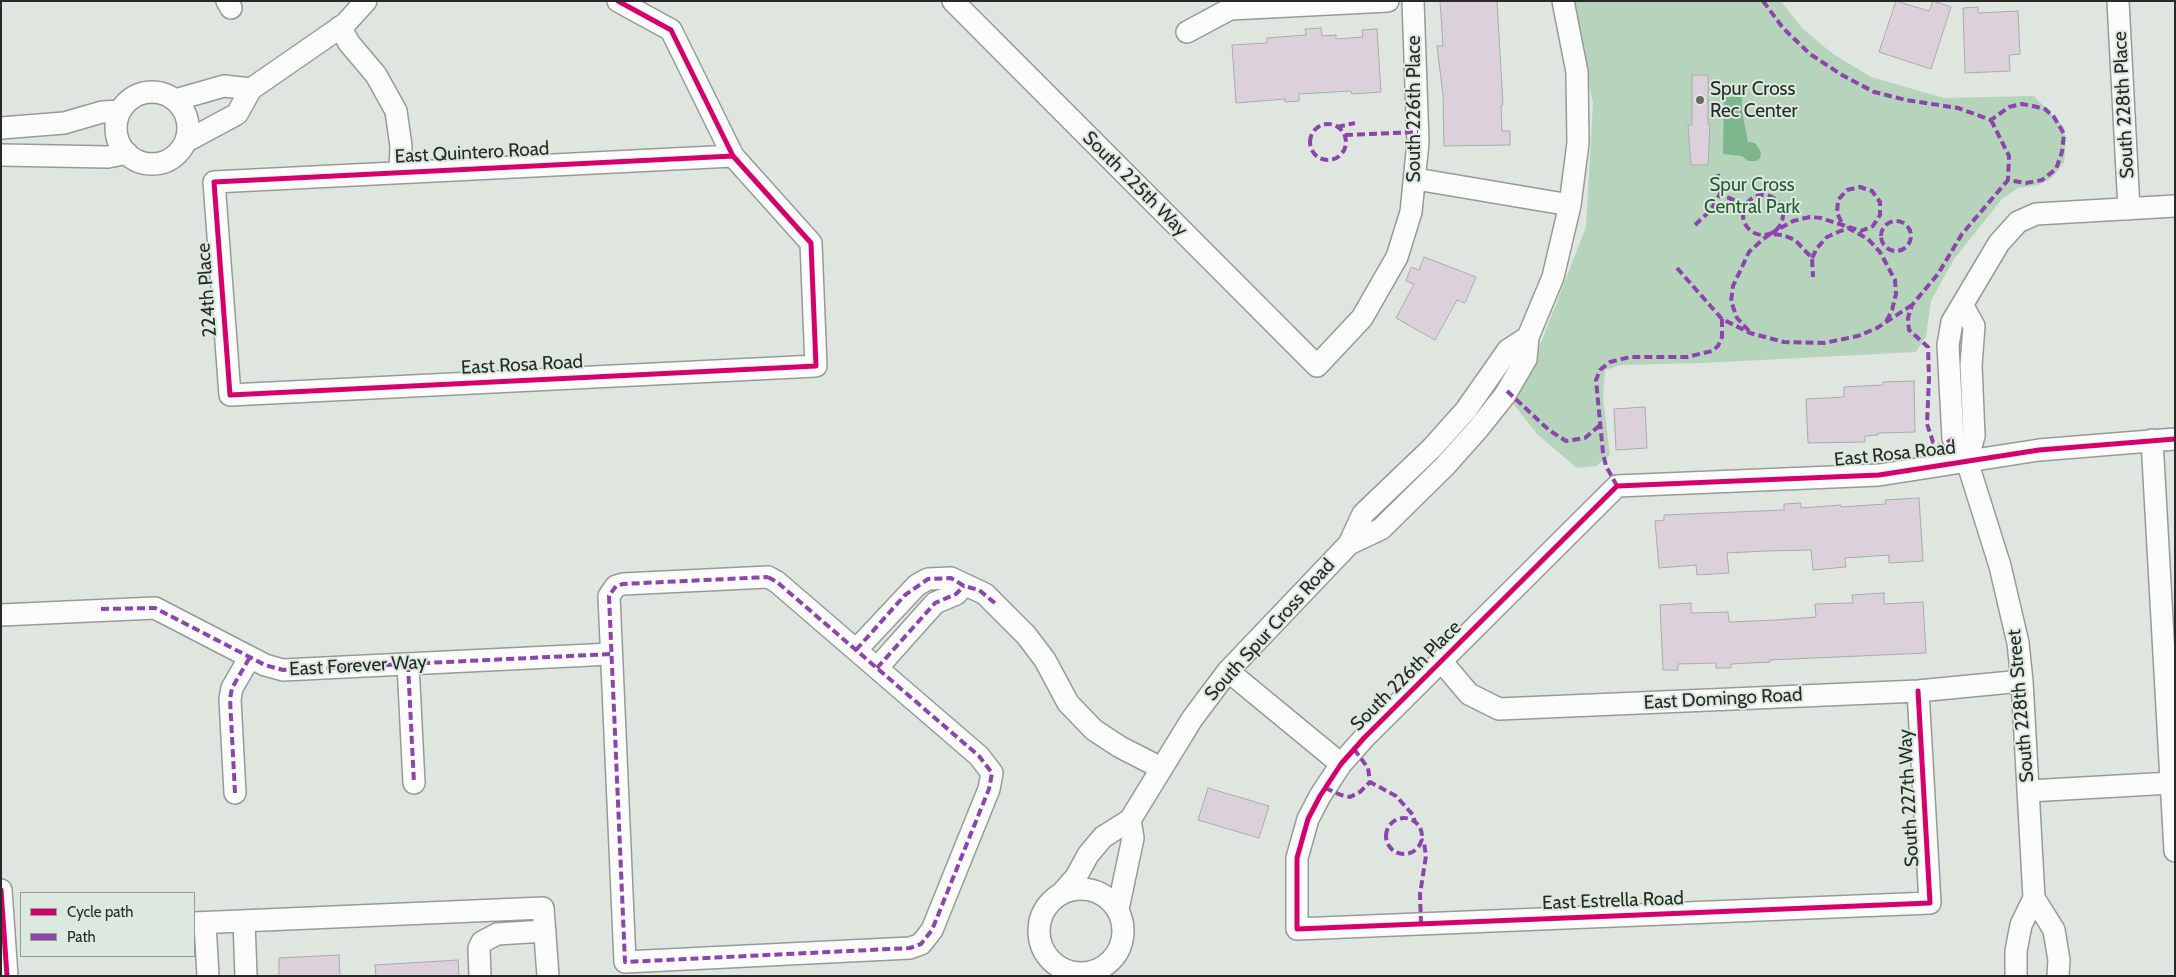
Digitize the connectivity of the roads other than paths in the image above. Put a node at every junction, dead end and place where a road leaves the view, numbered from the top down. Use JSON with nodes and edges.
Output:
{"nodes":[{"id":1,"x":366,"y":1,"type":"edge"},
{"id":2,"x":953,"y":1,"type":"edge"},
{"id":3,"x":1388,"y":1,"type":"edge"},
{"id":4,"x":1413,"y":1,"type":"edge"},
{"id":5,"x":1564,"y":1,"type":"edge"},
{"id":6,"x":2118,"y":1,"type":"edge"},
{"id":7,"x":618,"y":2,"type":"edge"},
{"id":8,"x":1297,"y":3,"type":"edge"},
{"id":9,"x":340,"y":27,"type":"junction"},
{"id":10,"x":1187,"y":32,"type":"dead end"},
{"id":11,"x":251,"y":89,"type":"junction"},
{"id":12,"x":175,"y":100,"type":"junction"},
{"id":13,"x":120,"y":111,"type":"junction"},
{"id":14,"x":1,"y":128,"type":"edge"},
{"id":15,"x":185,"y":142,"type":"junction"},
{"id":16,"x":127,"y":153,"type":"junction"},
{"id":17,"x":1,"y":155,"type":"edge"},
{"id":18,"x":732,"y":156,"type":"junction"},
{"id":19,"x":400,"y":171,"type":"junction"},
{"id":20,"x":1416,"y":179,"type":"junction"},
{"id":21,"x":214,"y":182,"type":"joint"},
{"id":22,"x":1570,"y":205,"type":"junction"},
{"id":23,"x":2175,"y":206,"type":"edge"},
{"id":24,"x":2129,"y":209,"type":"junction"},
{"id":25,"x":1963,"y":306,"type":"junction"},
{"id":26,"x":1949,"y":365,"type":"junction"},
{"id":27,"x":1972,"y":365,"type":"junction"},
{"id":28,"x":1317,"y":366,"type":"joint"},
{"id":29,"x":230,"y":395,"type":"joint"},
{"id":30,"x":2175,"y":439,"type":"edge"},
{"id":31,"x":2152,"y":440,"type":"junction"},
{"id":32,"x":1967,"y":461,"type":"junction"},
{"id":33,"x":1618,"y":486,"type":"joint"},
{"id":34,"x":964,"y":586,"type":"junction"},
{"id":35,"x":1,"y":615,"type":"edge"},
{"id":36,"x":856,"y":650,"type":"junction"},
{"id":37,"x":610,"y":654,"type":"junction"},
{"id":38,"x":250,"y":657,"type":"junction"},
{"id":39,"x":1442,"y":662,"type":"junction"},
{"id":40,"x":2170,"y":663,"type":"edge"},
{"id":41,"x":408,"y":664,"type":"junction"},
{"id":42,"x":877,"y":668,"type":"junction"},
{"id":43,"x":1228,"y":671,"type":"junction"},
{"id":44,"x":2022,"y":681,"type":"junction"},
{"id":45,"x":1918,"y":690,"type":"junction"},
{"id":46,"x":1341,"y":764,"type":"junction"},
{"id":47,"x":1161,"y":768,"type":"junction"},
{"id":48,"x":2171,"y":783,"type":"junction"},
{"id":49,"x":414,"y":784,"type":"dead end"},
{"id":50,"x":2029,"y":791,"type":"junction"},
{"id":51,"x":236,"y":792,"type":"dead end"},
{"id":52,"x":1130,"y":820,"type":"junction"},
{"id":53,"x":2175,"y":851,"type":"edge"},
{"id":54,"x":1,"y":890,"type":"edge"},
{"id":55,"x":1062,"y":892,"type":"junction"},
{"id":56,"x":2034,"y":898,"type":"junction"},
{"id":57,"x":1930,"y":903,"type":"joint"},
{"id":58,"x":1118,"y":909,"type":"junction"},
{"id":59,"x":244,"y":921,"type":"junction"},
{"id":60,"x":199,"y":923,"type":"edge"},
{"id":61,"x":1297,"y":930,"type":"joint"},
{"id":62,"x":13,"y":931,"type":"edge"},
{"id":63,"x":545,"y":931,"type":"junction"},
{"id":64,"x":1045,"y":953,"type":"junction"},
{"id":65,"x":1096,"y":973,"type":"edge"},
{"id":66,"x":7,"y":976,"type":"edge"},
{"id":67,"x":208,"y":976,"type":"edge"},
{"id":68,"x":246,"y":976,"type":"edge"},
{"id":69,"x":480,"y":976,"type":"edge"},
{"id":70,"x":548,"y":976,"type":"edge"},
{"id":71,"x":1043,"y":976,"type":"edge"},
{"id":72,"x":2016,"y":976,"type":"edge"},
{"id":73,"x":2058,"y":976,"type":"edge"}],
"edges":[{"from":1,"to":9,"type":"street"},
{"from":2,"to":28,"type":"street","name":"South 225th Way"},
{"from":3,"to":8,"type":"street"},
{"from":4,"to":20,"type":"street","name":"South 226th Place"},
{"from":5,"to":22,"type":"street","name":"South Spur Cross Road"},
{"from":6,"to":24,"type":"street","name":"South 228th Place"},
{"from":7,"to":18,"type":"street"},
{"from":8,"to":10,"type":"street"},
{"from":9,"to":11,"type":"street"},
{"from":9,"to":19,"type":"street"},
{"from":11,"to":12,"type":"street"},
{"from":11,"to":15,"type":"street"},
{"from":12,"to":13,"type":"street"},
{"from":12,"to":15,"type":"street"},
{"from":13,"to":14,"type":"street"},
{"from":13,"to":16,"type":"street"},
{"from":15,"to":16,"type":"street"},
{"from":16,"to":17,"type":"street"},
{"from":18,"to":19,"type":"street","name":"East Quintero Road"},
{"from":18,"to":29,"type":"street","name":"East Rosa Road"},
{"from":19,"to":21,"type":"street","name":"East Quintero Road"},
{"from":20,"to":22,"type":"street"},
{"from":20,"to":28,"type":"street","name":"South 226th Place"},
{"from":21,"to":29,"type":"street","name":"224th Place"},
{"from":22,"to":43,"type":"street","name":"South Spur Cross Road"},
{"from":23,"to":24,"type":"street"},
{"from":24,"to":25,"type":"street","name":"South 228th Street"},
{"from":25,"to":26,"type":"street","name":"South 228th Street"},
{"from":25,"to":27,"type":"street"},
{"from":26,"to":27,"type":"street"},
{"from":26,"to":32,"type":"street","name":"South 228th Street"},
{"from":27,"to":32,"type":"street"},
{"from":30,"to":31,"type":"street","name":"East Rosa Road"},
{"from":31,"to":32,"type":"street","name":"East Rosa Road"},
{"from":31,"to":40,"type":"street"},
{"from":32,"to":33,"type":"street","name":"East Rosa Road"},
{"from":32,"to":44,"type":"street","name":"South 228th Street"},
{"from":33,"to":39,"type":"street","name":"South 226th Place"},
{"from":34,"to":36,"type":"street"},
{"from":34,"to":42,"type":"street"},
{"from":34,"to":47,"type":"street"},
{"from":35,"to":38,"type":"street","name":"East Forever Way"},
{"from":36,"to":37,"type":"street"},
{"from":36,"to":42,"type":"street"},
{"from":37,"to":41,"type":"street","name":"East Forever Way"},
{"from":37,"to":42,"type":"street"},
{"from":38,"to":41,"type":"street","name":"East Forever Way"},
{"from":38,"to":51,"type":"street"},
{"from":39,"to":45,"type":"street","name":"East Domingo Road"},
{"from":39,"to":46,"type":"street","name":"South 226th Place"},
{"from":40,"to":48,"type":"street"},
{"from":41,"to":49,"type":"street"},
{"from":43,"to":46,"type":"street"},
{"from":43,"to":47,"type":"street","name":"South Spur Cross Road"},
{"from":44,"to":45,"type":"street","name":"East Domingo Road"},
{"from":44,"to":50,"type":"street","name":"South 228th Street"},
{"from":45,"to":57,"type":"street","name":"South 227th Way"},
{"from":46,"to":61,"type":"street","name":"South 226th Place"},
{"from":47,"to":52,"type":"street","name":"South Spur Cross Road"},
{"from":48,"to":50,"type":"street"},
{"from":48,"to":53,"type":"street"},
{"from":50,"to":56,"type":"street","name":"South 228th Street"},
{"from":52,"to":55,"type":"street","name":"South Spur Cross Road"},
{"from":52,"to":58,"type":"street"},
{"from":54,"to":62,"type":"street"},
{"from":55,"to":58,"type":"street"},
{"from":55,"to":64,"type":"street","name":"South Spur Cross Road"},
{"from":56,"to":72,"type":"street","name":"South 228th Street"},
{"from":56,"to":73,"type":"street","name":"South 228th Street"},
{"from":57,"to":61,"type":"street","name":"East Estrella Road"},
{"from":58,"to":65,"type":"street"},
{"from":59,"to":60,"type":"street"},
{"from":59,"to":63,"type":"street"},
{"from":59,"to":68,"type":"street"},
{"from":60,"to":67,"type":"street"},
{"from":62,"to":66,"type":"street"},
{"from":63,"to":69,"type":"street"},
{"from":63,"to":70,"type":"street"},
{"from":64,"to":65,"type":"street"},
{"from":64,"to":71,"type":"street","name":"South Spur Cross Road"}]}
